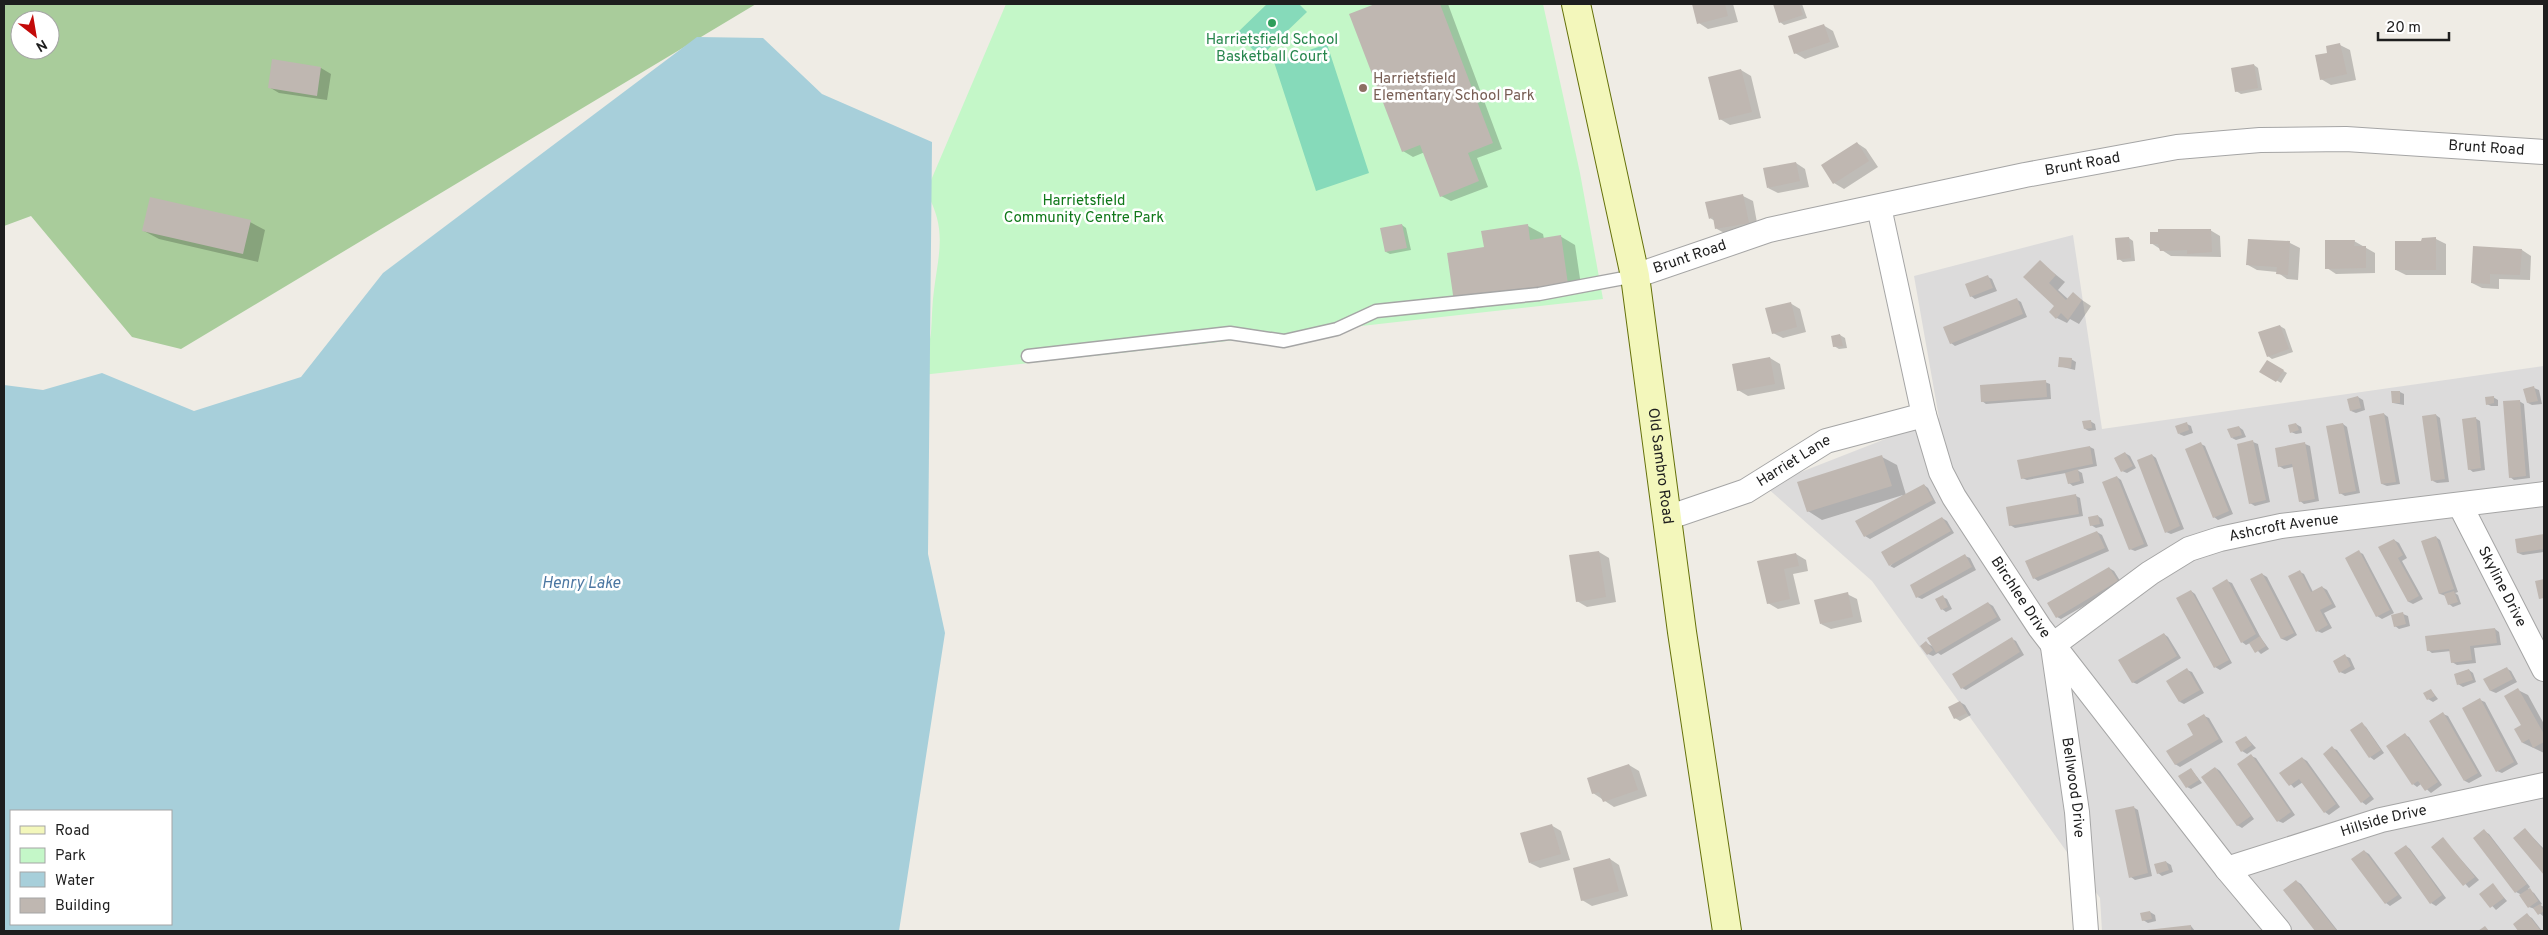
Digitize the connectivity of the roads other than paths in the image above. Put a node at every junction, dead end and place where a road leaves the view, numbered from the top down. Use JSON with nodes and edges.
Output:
{"nodes":[{"id":1,"x":1576,"y":4,"type":"edge"},
{"id":2,"x":2544,"y":152,"type":"edge"},
{"id":3,"x":1879,"y":207,"type":"junction"},
{"id":4,"x":1635,"y":276,"type":"junction"},
{"id":5,"x":1028,"y":356,"type":"dead end"},
{"id":6,"x":1924,"y":415,"type":"junction"},
{"id":7,"x":2544,"y":494,"type":"edge"},
{"id":8,"x":2460,"y":505,"type":"junction"},
{"id":9,"x":1667,"y":518,"type":"junction"},
{"id":10,"x":2053,"y":645,"type":"junction"},
{"id":11,"x":2544,"y":669,"type":"edge"},
{"id":12,"x":2544,"y":785,"type":"edge"},
{"id":13,"x":2227,"y":869,"type":"junction"},
{"id":14,"x":1727,"y":931,"type":"edge"},
{"id":15,"x":2086,"y":931,"type":"edge"},
{"id":16,"x":2278,"y":931,"type":"edge"}],
"edges":[{"from":1,"to":4,"type":"main road","name":"Old Sambro Road"},
{"from":2,"to":3,"type":"street","name":"Brunt Road"},
{"from":3,"to":4,"type":"street","name":"Brunt Road"},
{"from":3,"to":6,"type":"street","name":"Birchlee Drive"},
{"from":4,"to":5,"type":"lane"},
{"from":4,"to":9,"type":"main road","name":"Old Sambro Road"},
{"from":6,"to":9,"type":"street","name":"Harriet Lane"},
{"from":6,"to":10,"type":"street","name":"Birchlee Drive"},
{"from":7,"to":8,"type":"street","name":"Ashcroft Avenue"},
{"from":8,"to":10,"type":"street","name":"Ashcroft Avenue"},
{"from":8,"to":11,"type":"street","name":"Skyline Drive"},
{"from":9,"to":14,"type":"main road","name":"Old Sambro Road"},
{"from":10,"to":13,"type":"street","name":"Birchlee Drive"},
{"from":10,"to":15,"type":"street","name":"Bellwood Drive"},
{"from":12,"to":13,"type":"street","name":"Hillside Drive"},
{"from":13,"to":16,"type":"street","name":"Birchlee Drive"}]}
